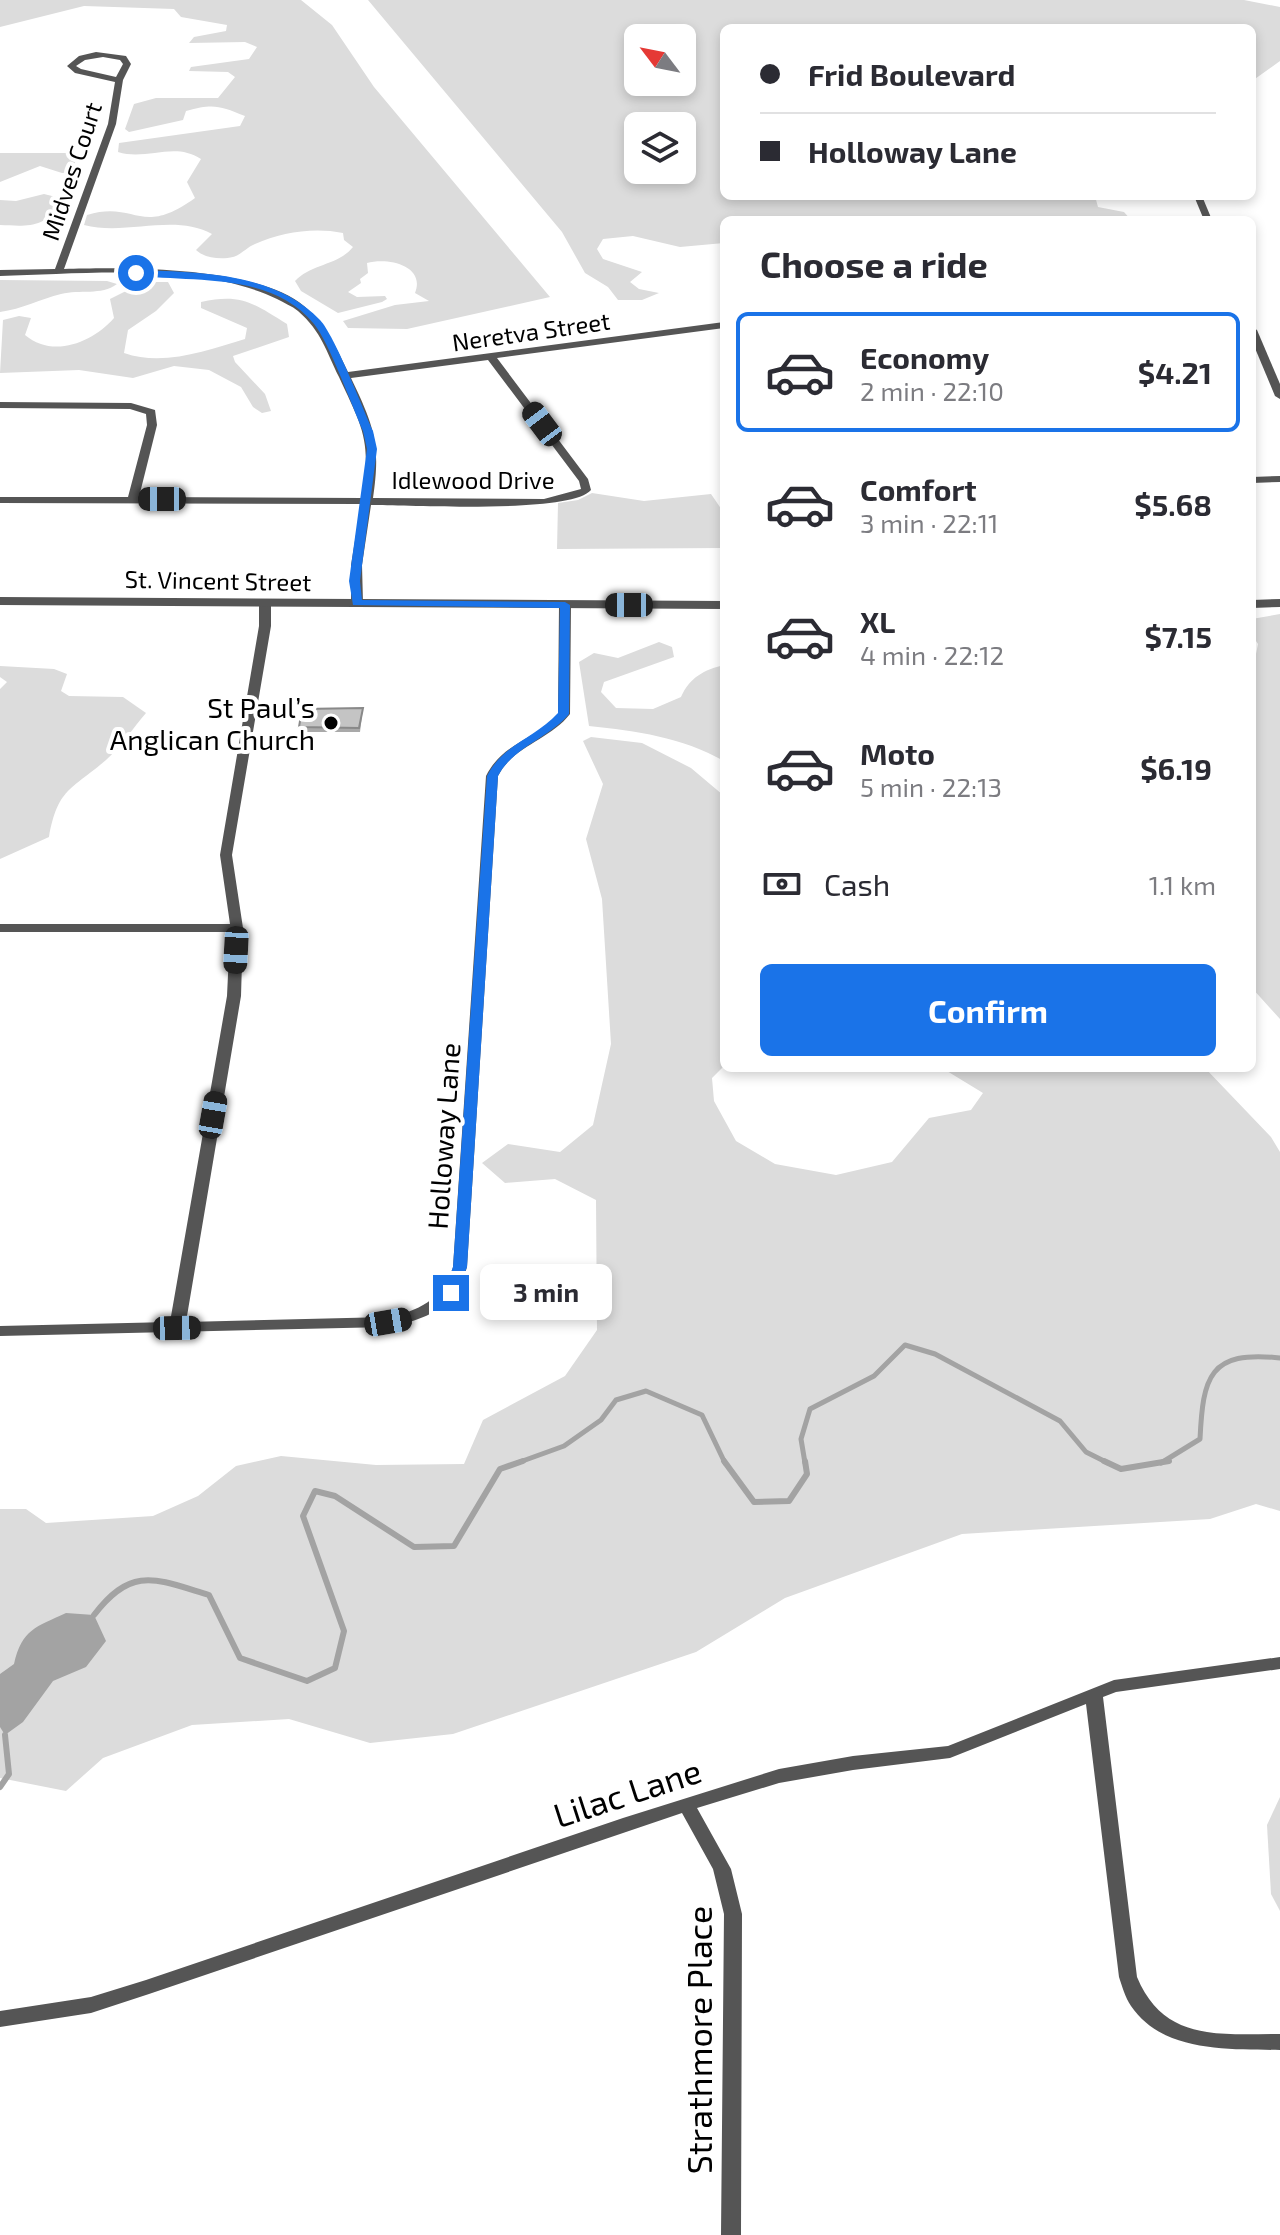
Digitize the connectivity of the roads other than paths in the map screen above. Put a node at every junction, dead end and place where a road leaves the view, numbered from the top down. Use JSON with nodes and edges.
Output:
{"nodes":[{"id":1,"x":119,"y":80,"type":"junction"},
{"id":2,"x":0,"y":273,"type":"edge"},
{"id":3,"x":58,"y":273,"type":"junction"},
{"id":4,"x":720,"y":326,"type":"edge"},
{"id":5,"x":1256,"y":339,"type":"edge"},
{"id":6,"x":491,"y":357,"type":"junction"},
{"id":7,"x":343,"y":376,"type":"junction"},
{"id":8,"x":1280,"y":396,"type":"edge"},
{"id":9,"x":0,"y":405,"type":"edge"},
{"id":10,"x":1280,"y":479,"type":"edge"},
{"id":11,"x":1256,"y":480,"type":"edge"},
{"id":12,"x":133,"y":499,"type":"junction"},
{"id":13,"x":368,"y":499,"type":"junction"},
{"id":14,"x":0,"y":500,"type":"edge"},
{"id":15,"x":0,"y":601,"type":"edge"},
{"id":16,"x":265,"y":602,"type":"junction"},
{"id":17,"x":357,"y":603,"type":"junction"},
{"id":18,"x":1280,"y":603,"type":"edge"},
{"id":19,"x":1256,"y":604,"type":"edge"},
{"id":20,"x":565,"y":605,"type":"junction"},
{"id":21,"x":720,"y":605,"type":"edge"},
{"id":22,"x":0,"y":928,"type":"edge"},
{"id":23,"x":237,"y":928,"type":"junction"},
{"id":24,"x":177,"y":1328,"type":"junction"},
{"id":25,"x":0,"y":1331,"type":"edge"},
{"id":26,"x":1280,"y":1663,"type":"edge"},
{"id":27,"x":1094,"y":1695,"type":"junction"},
{"id":28,"x":687,"y":1807,"type":"junction"},
{"id":29,"x":0,"y":2019,"type":"edge"},
{"id":30,"x":1280,"y":2042,"type":"edge"},
{"id":31,"x":731,"y":2235,"type":"edge"}],
"edges":[{"from":1,"to":1,"type":"street","name":"Midves Court"},
{"from":1,"to":3,"type":"street","name":"Midves Court"},
{"from":2,"to":3,"type":"street"},
{"from":3,"to":7,"type":"street"},
{"from":4,"to":6,"type":"street","name":"Neretva Street"},
{"from":5,"to":8,"type":"street"},
{"from":6,"to":7,"type":"street","name":"Neretva Street"},
{"from":6,"to":13,"type":"street","name":"Idlewood Drive"},
{"from":7,"to":13,"type":"street"},
{"from":9,"to":12,"type":"street"},
{"from":10,"to":11,"type":"street"},
{"from":12,"to":13,"type":"street","name":"Idlewood Drive"},
{"from":12,"to":14,"type":"street","name":"Idlewood Drive"},
{"from":13,"to":17,"type":"street"},
{"from":15,"to":16,"type":"street","name":"St. Vincent Street"},
{"from":16,"to":17,"type":"street","name":"St. Vincent Street"},
{"from":16,"to":23,"type":"street"},
{"from":17,"to":20,"type":"street","name":"St. Vincent Street"},
{"from":18,"to":19,"type":"street"},
{"from":20,"to":21,"type":"street","name":"St. Vincent Street"},
{"from":20,"to":24,"type":"street","name":"Holloway Lane"},
{"from":22,"to":23,"type":"street"},
{"from":23,"to":24,"type":"street"},
{"from":24,"to":25,"type":"street","name":"Holloway Lane"},
{"from":26,"to":27,"type":"street","name":"Lilac Lane"},
{"from":27,"to":28,"type":"street","name":"Lilac Lane"},
{"from":27,"to":30,"type":"street"},
{"from":28,"to":29,"type":"street","name":"Lilac Lane"},
{"from":28,"to":31,"type":"street","name":"Strathmore Place"}]}
